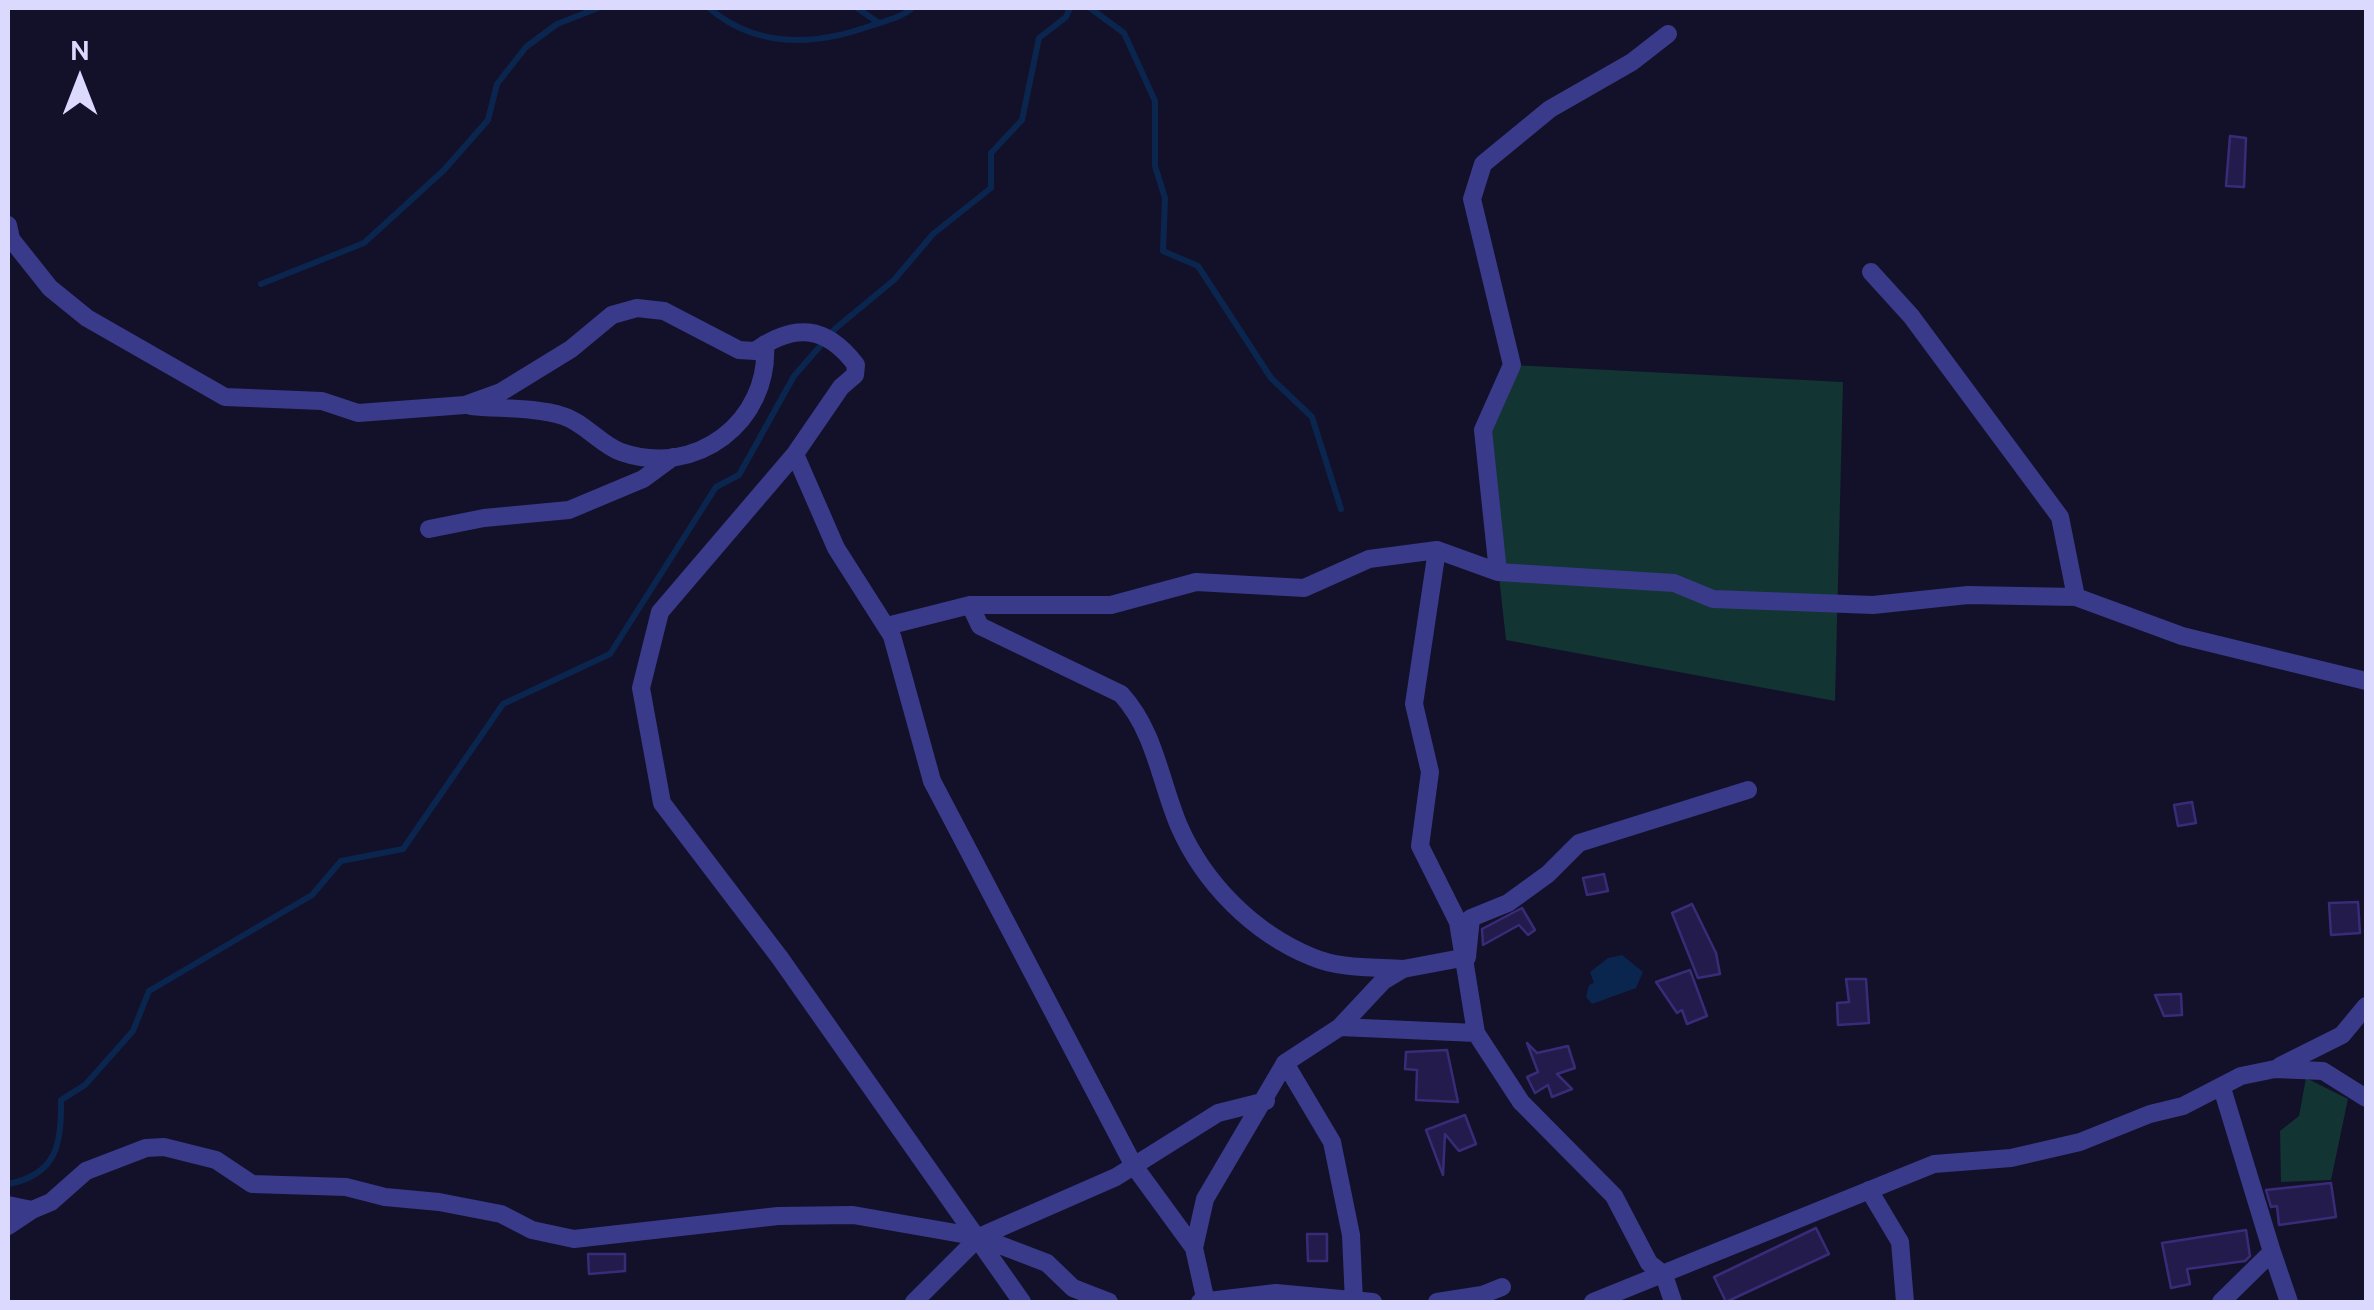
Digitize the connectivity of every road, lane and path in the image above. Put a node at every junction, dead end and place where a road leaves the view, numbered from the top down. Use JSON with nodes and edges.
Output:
{"nodes":[{"id":1,"x":1668,"y":34,"type":"dead end"},
{"id":2,"x":8,"y":225,"type":"edge"},
{"id":3,"x":1871,"y":272,"type":"dead end"},
{"id":4,"x":765,"y":344,"type":"junction"},
{"id":5,"x":466,"y":405,"type":"junction"},
{"id":6,"x":677,"y":454,"type":"junction"},
{"id":7,"x":795,"y":454,"type":"junction"},
{"id":8,"x":429,"y":530,"type":"dead end"},
{"id":9,"x":1437,"y":550,"type":"junction"},
{"id":10,"x":1498,"y":572,"type":"junction"},
{"id":11,"x":2076,"y":597,"type":"junction"},
{"id":12,"x":970,"y":605,"type":"junction"},
{"id":13,"x":887,"y":626,"type":"junction"},
{"id":14,"x":2366,"y":681,"type":"edge"},
{"id":15,"x":1748,"y":790,"type":"dead end"},
{"id":16,"x":1467,"y":956,"type":"junction"},
{"id":17,"x":1403,"y":969,"type":"junction"},
{"id":18,"x":2366,"y":1006,"type":"edge"},
{"id":19,"x":1340,"y":1027,"type":"junction"},
{"id":20,"x":1476,"y":1033,"type":"junction"},
{"id":21,"x":1285,"y":1063,"type":"junction"},
{"id":22,"x":2275,"y":1068,"type":"junction"},
{"id":23,"x":2222,"y":1088,"type":"junction"},
{"id":24,"x":2366,"y":1098,"type":"edge"},
{"id":25,"x":1266,"y":1101,"type":"junction"},
{"id":26,"x":1134,"y":1166,"type":"junction"},
{"id":27,"x":1869,"y":1190,"type":"junction"},
{"id":28,"x":8,"y":1205,"type":"edge"},
{"id":29,"x":32,"y":1210,"type":"junction"},
{"id":30,"x":8,"y":1226,"type":"edge"},
{"id":31,"x":979,"y":1236,"type":"junction"},
{"id":32,"x":1194,"y":1248,"type":"junction"},
{"id":33,"x":2272,"y":1252,"type":"junction"},
{"id":34,"x":1664,"y":1275,"type":"junction"},
{"id":35,"x":1502,"y":1286,"type":"dead end"},
{"id":36,"x":914,"y":1302,"type":"edge"},
{"id":37,"x":1022,"y":1302,"type":"edge"},
{"id":38,"x":1108,"y":1302,"type":"edge"},
{"id":39,"x":1204,"y":1302,"type":"edge"},
{"id":40,"x":1360,"y":1302,"type":"edge"},
{"id":41,"x":1437,"y":1302,"type":"edge"},
{"id":42,"x":1593,"y":1302,"type":"edge"},
{"id":43,"x":1673,"y":1302,"type":"edge"},
{"id":44,"x":1905,"y":1302,"type":"edge"},
{"id":45,"x":2221,"y":1302,"type":"edge"},
{"id":46,"x":2289,"y":1302,"type":"edge"}],
"edges":[{"from":1,"to":10,"type":"street"},
{"from":2,"to":5,"type":"street"},
{"from":3,"to":11,"type":"street"},
{"from":4,"to":5,"type":"street"},
{"from":4,"to":6,"type":"street"},
{"from":4,"to":7,"type":"street"},
{"from":5,"to":6,"type":"street"},
{"from":6,"to":8,"type":"street"},
{"from":7,"to":13,"type":"street"},
{"from":7,"to":31,"type":"street"},
{"from":9,"to":10,"type":"street"},
{"from":9,"to":12,"type":"street"},
{"from":9,"to":16,"type":"street"},
{"from":10,"to":11,"type":"street"},
{"from":11,"to":14,"type":"street"},
{"from":12,"to":13,"type":"street"},
{"from":12,"to":17,"type":"street"},
{"from":13,"to":26,"type":"street"},
{"from":15,"to":16,"type":"street"},
{"from":16,"to":17,"type":"street"},
{"from":16,"to":20,"type":"street"},
{"from":17,"to":19,"type":"street"},
{"from":18,"to":22,"type":"street"},
{"from":19,"to":20,"type":"street"},
{"from":19,"to":21,"type":"street"},
{"from":20,"to":34,"type":"street"},
{"from":21,"to":25,"type":"street"},
{"from":21,"to":40,"type":"street"},
{"from":22,"to":23,"type":"street"},
{"from":22,"to":24,"type":"street"},
{"from":23,"to":27,"type":"street"},
{"from":23,"to":33,"type":"street"},
{"from":25,"to":26,"type":"street"},
{"from":25,"to":32,"type":"street"},
{"from":26,"to":31,"type":"street"},
{"from":26,"to":32,"type":"street"},
{"from":27,"to":34,"type":"street"},
{"from":27,"to":44,"type":"street"},
{"from":28,"to":29,"type":"street"},
{"from":29,"to":30,"type":"street"},
{"from":29,"to":31,"type":"street"},
{"from":31,"to":36,"type":"street"},
{"from":31,"to":37,"type":"street"},
{"from":31,"to":38,"type":"street"},
{"from":32,"to":39,"type":"street"},
{"from":33,"to":45,"type":"street"},
{"from":33,"to":46,"type":"street"},
{"from":34,"to":42,"type":"street"},
{"from":34,"to":43,"type":"street"},
{"from":35,"to":41,"type":"street"},
{"from":39,"to":40,"type":"street"}]}
